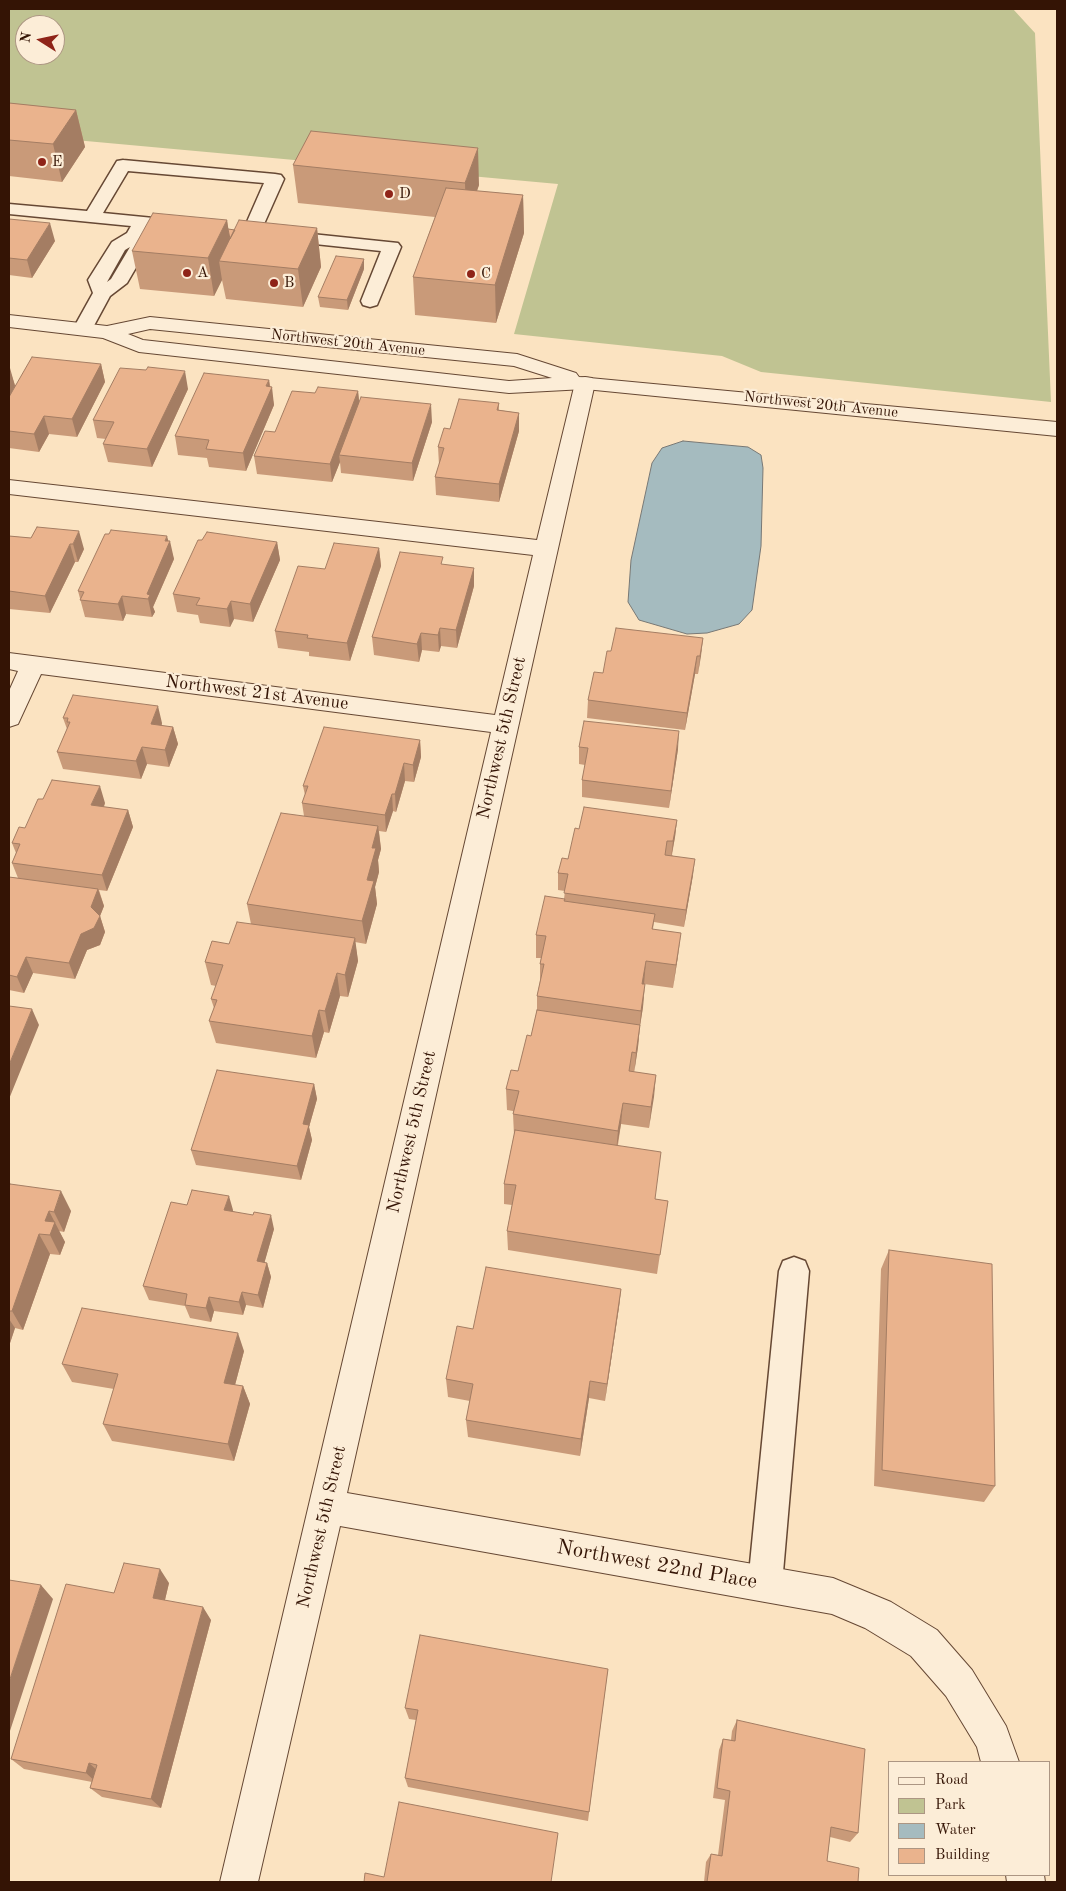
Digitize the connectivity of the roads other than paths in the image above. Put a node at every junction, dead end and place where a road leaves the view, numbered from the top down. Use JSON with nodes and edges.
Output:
{"nodes":[{"id":1,"x":9,"y":209,"type":"edge"},
{"id":2,"x":92,"y":217,"type":"junction"},
{"id":3,"x":202,"y":228,"type":"edge"},
{"id":4,"x":138,"y":230,"type":"junction"},
{"id":5,"x":231,"y":231,"type":"edge"},
{"id":6,"x":251,"y":233,"type":"junction"},
{"id":7,"x":370,"y":301,"type":"dead end"},
{"id":8,"x":9,"y":321,"type":"edge"},
{"id":9,"x":83,"y":329,"type":"junction"},
{"id":10,"x":585,"y":383,"type":"junction"},
{"id":11,"x":1057,"y":429,"type":"edge"},
{"id":12,"x":9,"y":487,"type":"edge"},
{"id":13,"x":547,"y":549,"type":"junction"},
{"id":14,"x":9,"y":661,"type":"edge"},
{"id":15,"x":33,"y":664,"type":"junction"},
{"id":16,"x":9,"y":718,"type":"edge"},
{"id":17,"x":504,"y":724,"type":"junction"},
{"id":18,"x":794,"y":1271,"type":"dead end"},
{"id":19,"x":327,"y":1507,"type":"junction"},
{"id":20,"x":765,"y":1584,"type":"junction"},
{"id":21,"x":1000,"y":1761,"type":"edge"},
{"id":22,"x":239,"y":1882,"type":"edge"}],
"edges":[{"from":1,"to":2,"type":"lane"},
{"from":2,"to":4,"type":"lane"},
{"from":2,"to":6,"type":"lane"},
{"from":3,"to":4,"type":"lane"},
{"from":4,"to":9,"type":"lane"},
{"from":5,"to":6,"type":"lane"},
{"from":6,"to":7,"type":"lane"},
{"from":8,"to":9,"type":"street","name":"Northwest 20th Avenue"},
{"from":9,"to":10,"type":"street","name":"Northwest 20th Avenue"},
{"from":10,"to":11,"type":"street","name":"Northwest 20th Avenue"},
{"from":10,"to":13,"type":"street","name":"Northwest 5th Street"},
{"from":12,"to":13,"type":"street"},
{"from":13,"to":17,"type":"street","name":"Northwest 5th Street"},
{"from":14,"to":15,"type":"street","name":"Northwest 21st Avenue"},
{"from":15,"to":16,"type":"street"},
{"from":15,"to":17,"type":"street","name":"Northwest 21st Avenue"},
{"from":17,"to":19,"type":"street","name":"Northwest 5th Street"},
{"from":18,"to":20,"type":"lane"},
{"from":19,"to":20,"type":"street","name":"Northwest 22nd Place"},
{"from":19,"to":22,"type":"street","name":"Northwest 5th Street"},
{"from":20,"to":21,"type":"street","name":"Northwest 22nd Place"}]}
